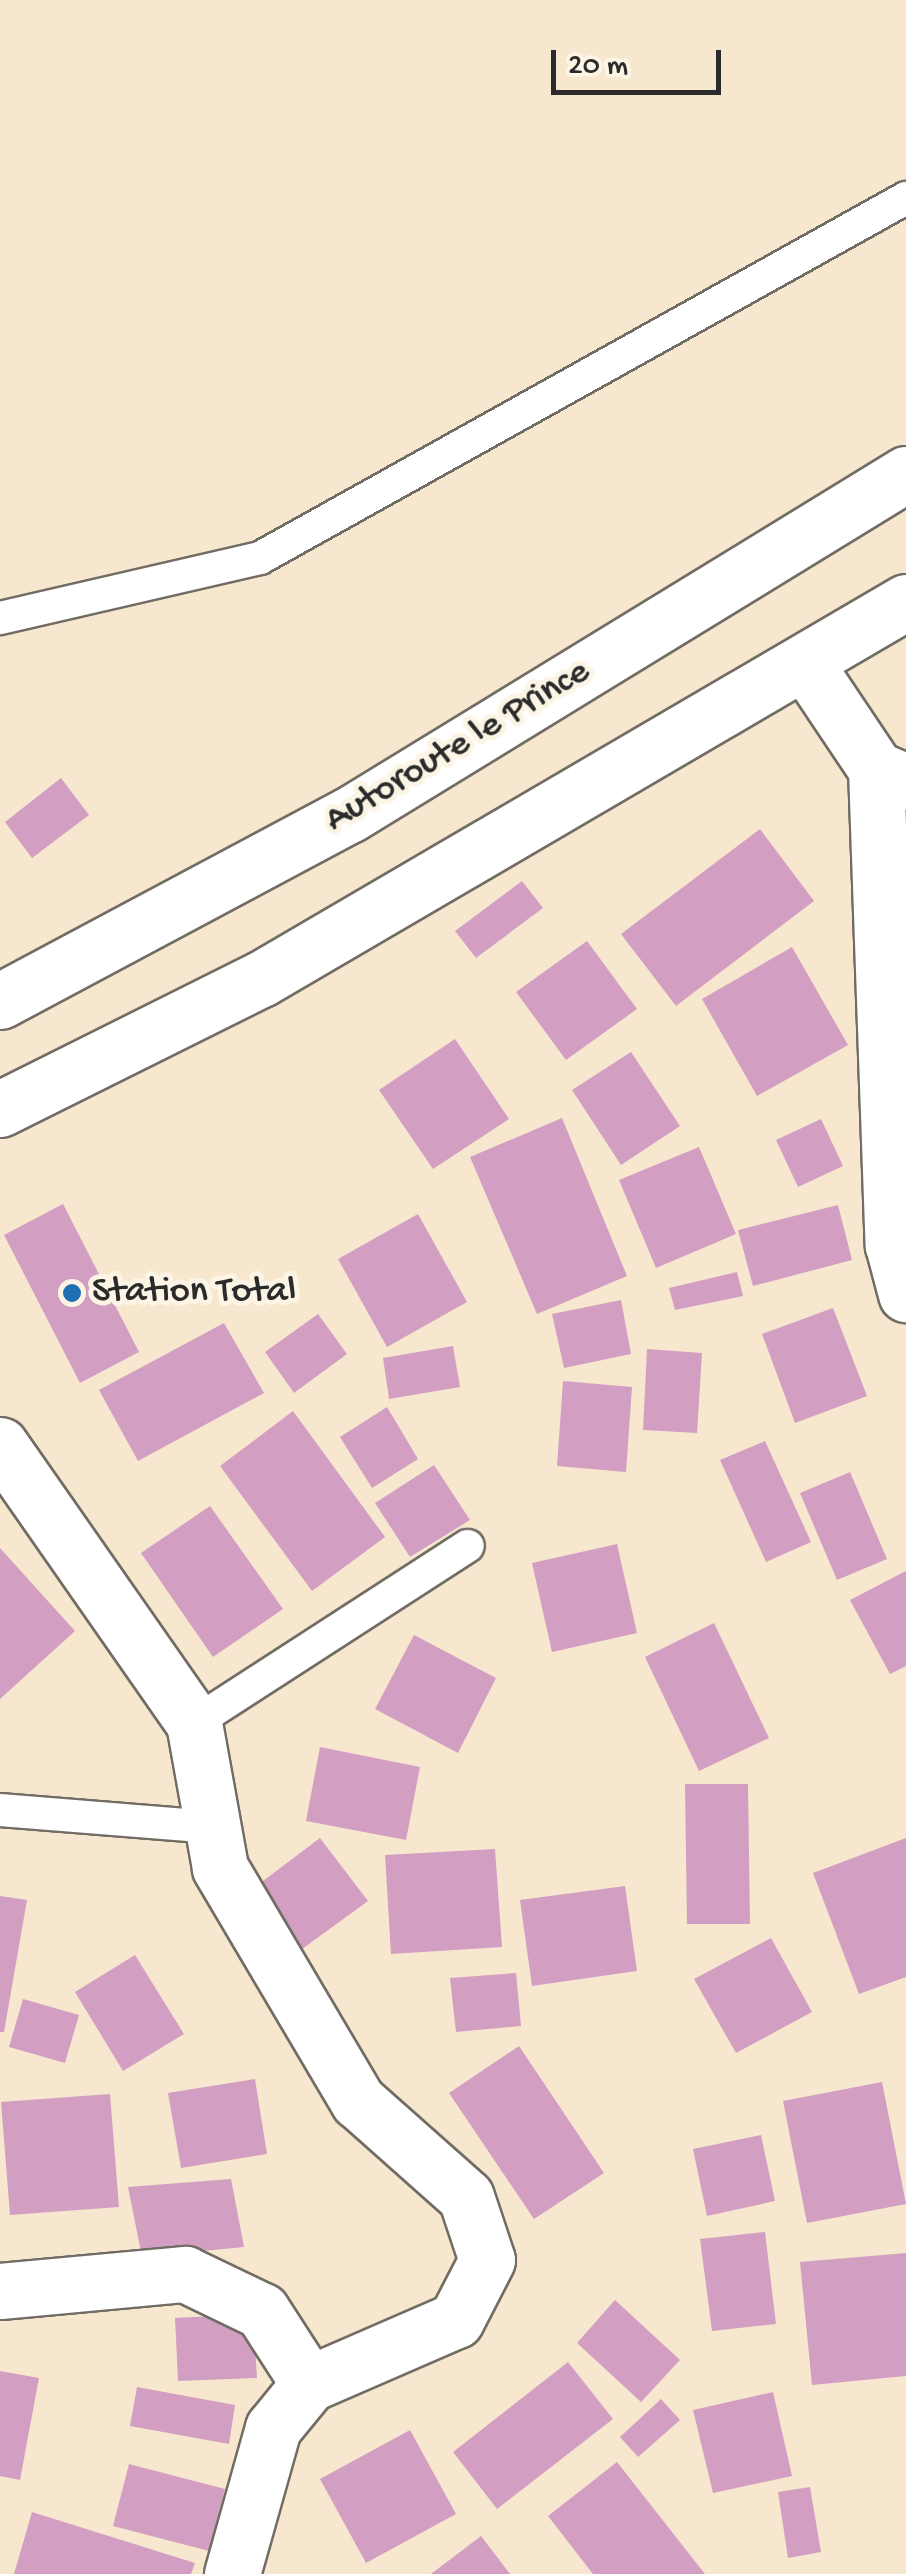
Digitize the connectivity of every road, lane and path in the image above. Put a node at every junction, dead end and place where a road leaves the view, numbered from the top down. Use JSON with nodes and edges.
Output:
{"nodes":[{"id":1,"x":906,"y":198,"type":"edge"},
{"id":2,"x":906,"y":474,"type":"edge"},
{"id":3,"x":906,"y":602,"type":"edge"},
{"id":4,"x":0,"y":618,"type":"edge"},
{"id":5,"x":807,"y":666,"type":"junction"},
{"id":6,"x":891,"y":776,"type":"edge"},
{"id":7,"x":0,"y":1002,"type":"edge"},
{"id":8,"x":0,"y":1108,"type":"edge"},
{"id":9,"x":906,"y":1294,"type":"edge"},
{"id":10,"x":0,"y":1445,"type":"edge"},
{"id":11,"x":468,"y":1546,"type":"dead end"},
{"id":12,"x":194,"y":1723,"type":"junction"},
{"id":13,"x":0,"y":1810,"type":"edge"},
{"id":14,"x":212,"y":1828,"type":"junction"},
{"id":15,"x":0,"y":2291,"type":"edge"},
{"id":16,"x":309,"y":2384,"type":"junction"},
{"id":17,"x":232,"y":2574,"type":"edge"}],
"edges":[{"from":1,"to":4,"type":"lane"},
{"from":2,"to":7,"type":"street","name":"Autoroute le Prince"},
{"from":3,"to":5,"type":"street"},
{"from":5,"to":6,"type":"street"},
{"from":5,"to":8,"type":"street"},
{"from":6,"to":9,"type":"street"},
{"from":10,"to":12,"type":"street"},
{"from":11,"to":12,"type":"lane"},
{"from":12,"to":14,"type":"street"},
{"from":13,"to":14,"type":"lane"},
{"from":14,"to":16,"type":"street"},
{"from":15,"to":16,"type":"street"},
{"from":16,"to":17,"type":"street"}]}
